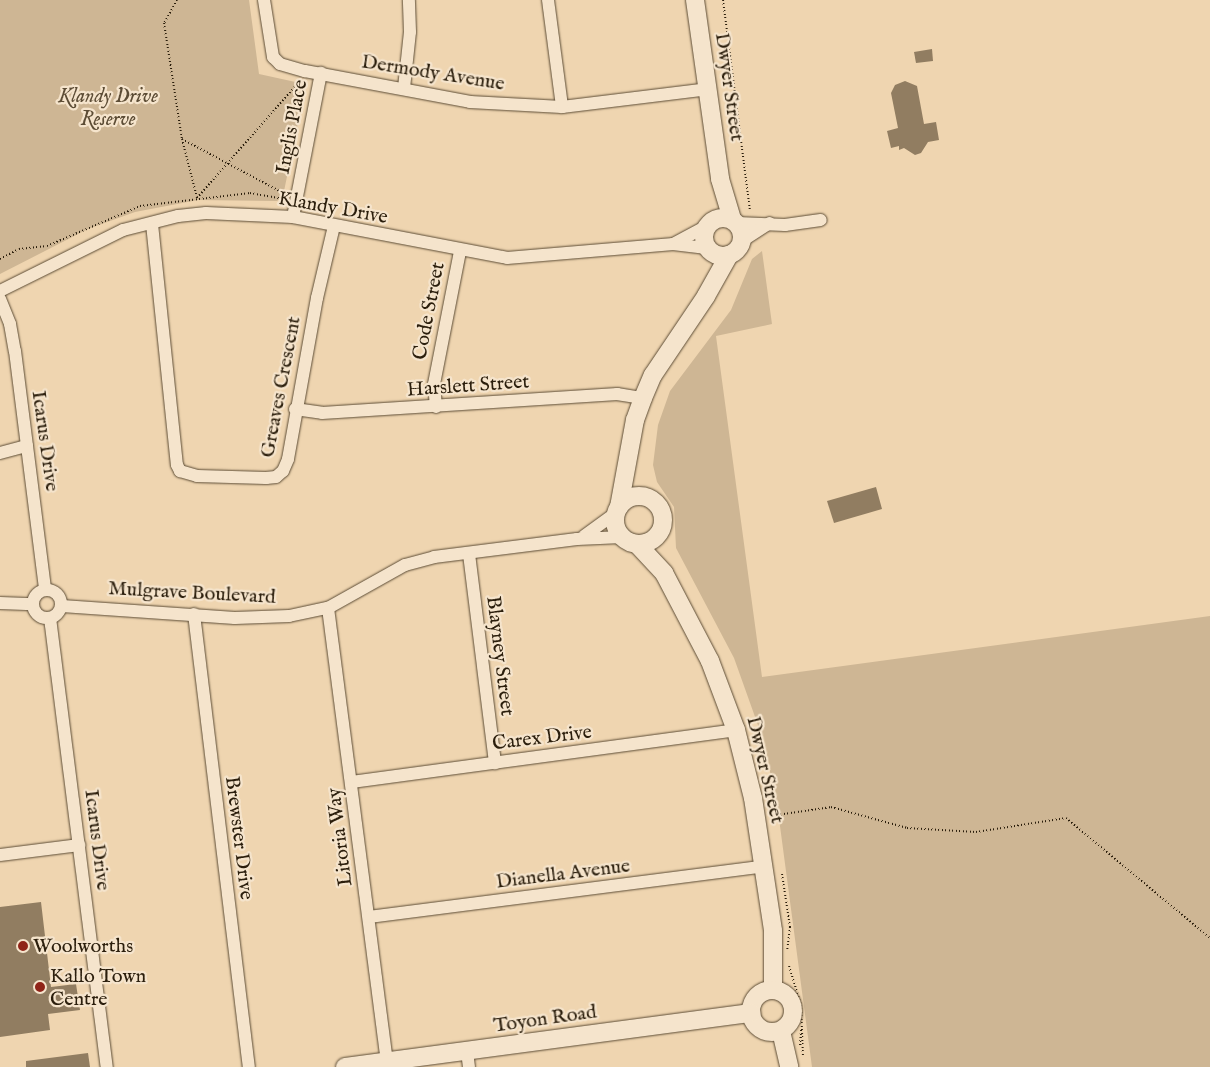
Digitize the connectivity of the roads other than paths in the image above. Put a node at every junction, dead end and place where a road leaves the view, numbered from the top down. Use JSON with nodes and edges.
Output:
{"nodes":[{"id":1,"x":264,"y":0,"type":"edge"},
{"id":2,"x":409,"y":0,"type":"edge"},
{"id":3,"x":548,"y":0,"type":"edge"},
{"id":4,"x":695,"y":0,"type":"edge"},
{"id":5,"x":321,"y":73,"type":"junction"},
{"id":6,"x":404,"y":88,"type":"junction"},
{"id":7,"x":709,"y":89,"type":"junction"},
{"id":8,"x":562,"y":107,"type":"junction"},
{"id":9,"x":720,"y":179,"type":"junction"},
{"id":10,"x":293,"y":218,"type":"junction"},
{"id":11,"x":821,"y":220,"type":"dead end"},
{"id":12,"x":740,"y":221,"type":"junction"},
{"id":13,"x":152,"y":224,"type":"junction"},
{"id":14,"x":709,"y":224,"type":"junction"},
{"id":15,"x":770,"y":224,"type":"junction"},
{"id":16,"x":334,"y":226,"type":"junction"},
{"id":17,"x":742,"y":241,"type":"junction"},
{"id":18,"x":672,"y":244,"type":"junction"},
{"id":19,"x":460,"y":252,"type":"junction"},
{"id":20,"x":716,"y":252,"type":"junction"},
{"id":21,"x":0,"y":291,"type":"edge"},
{"id":22,"x":0,"y":299,"type":"edge"},
{"id":23,"x":643,"y":398,"type":"junction"},
{"id":24,"x":436,"y":407,"type":"junction"},
{"id":25,"x":295,"y":409,"type":"junction"},
{"id":26,"x":27,"y":446,"type":"junction"},
{"id":27,"x":631,"y":447,"type":"junction"},
{"id":28,"x":0,"y":453,"type":"edge"},
{"id":29,"x":653,"y":501,"type":"junction"},
{"id":30,"x":618,"y":510,"type":"junction"},
{"id":31,"x":659,"y":532,"type":"junction"},
{"id":32,"x":577,"y":539,"type":"junction"},
{"id":33,"x":629,"y":540,"type":"junction"},
{"id":34,"x":469,"y":554,"type":"junction"},
{"id":35,"x":664,"y":573,"type":"junction"},
{"id":36,"x":45,"y":590,"type":"junction"},
{"id":37,"x":0,"y":603,"type":"edge"},
{"id":38,"x":33,"y":604,"type":"junction"},
{"id":39,"x":62,"y":606,"type":"junction"},
{"id":40,"x":328,"y":608,"type":"junction"},
{"id":41,"x":194,"y":614,"type":"junction"},
{"id":42,"x":50,"y":618,"type":"junction"},
{"id":43,"x":736,"y":730,"type":"junction"},
{"id":44,"x":495,"y":763,"type":"junction"},
{"id":45,"x":352,"y":782,"type":"junction"},
{"id":46,"x":79,"y":844,"type":"junction"},
{"id":47,"x":0,"y":855,"type":"edge"},
{"id":48,"x":762,"y":867,"type":"junction"},
{"id":49,"x":369,"y":917,"type":"junction"},
{"id":50,"x":774,"y":990,"type":"junction"},
{"id":51,"x":751,"y":1013,"type":"junction"},
{"id":52,"x":781,"y":1031,"type":"junction"},
{"id":53,"x":468,"y":1059,"type":"edge"},
{"id":54,"x":387,"y":1062,"type":"junction"},
{"id":55,"x":797,"y":1063,"type":"edge"},
{"id":56,"x":107,"y":1067,"type":"edge"},
{"id":57,"x":249,"y":1067,"type":"edge"},
{"id":58,"x":345,"y":1067,"type":"edge"}],
"edges":[{"from":1,"to":5,"type":"street","name":"Dermody Avenue"},
{"from":2,"to":6,"type":"street"},
{"from":3,"to":8,"type":"street"},
{"from":4,"to":7,"type":"street","name":"Dwyer Street"},
{"from":5,"to":6,"type":"street","name":"Dermody Avenue"},
{"from":5,"to":10,"type":"street","name":"Inglis Place"},
{"from":6,"to":8,"type":"street","name":"Dermody Avenue"},
{"from":7,"to":8,"type":"street","name":"Dermody Avenue"},
{"from":7,"to":9,"type":"street","name":"Dwyer Street"},
{"from":9,"to":12,"type":"street","name":"Dwyer Street"},
{"from":9,"to":14,"type":"street","name":"Dwyer Street"},
{"from":10,"to":13,"type":"street","name":"Klandy Drive"},
{"from":10,"to":16,"type":"street","name":"Klandy Drive"},
{"from":11,"to":15,"type":"street"},
{"from":12,"to":14,"type":"street"},
{"from":12,"to":15,"type":"street"},
{"from":12,"to":17,"type":"street"},
{"from":13,"to":21,"type":"street","name":"Klandy Drive"},
{"from":13,"to":25,"type":"street","name":"Greaves Crescent"},
{"from":14,"to":18,"type":"street","name":"Klandy Drive"},
{"from":14,"to":20,"type":"street"},
{"from":15,"to":17,"type":"street"},
{"from":16,"to":19,"type":"street","name":"Klandy Drive"},
{"from":16,"to":25,"type":"street","name":"Greaves Crescent"},
{"from":17,"to":20,"type":"street"},
{"from":18,"to":19,"type":"street","name":"Klandy Drive"},
{"from":18,"to":20,"type":"street","name":"Klandy Drive"},
{"from":19,"to":24,"type":"street","name":"Code Street"},
{"from":20,"to":23,"type":"street"},
{"from":22,"to":26,"type":"street","name":"Icarus Drive"},
{"from":23,"to":24,"type":"street","name":"Harslett Street"},
{"from":23,"to":27,"type":"street"},
{"from":24,"to":25,"type":"street","name":"Harslett Street"},
{"from":26,"to":28,"type":"street"},
{"from":26,"to":36,"type":"street","name":"Icarus Drive"},
{"from":27,"to":29,"type":"street"},
{"from":27,"to":30,"type":"street"},
{"from":29,"to":30,"type":"street"},
{"from":29,"to":31,"type":"street"},
{"from":30,"to":32,"type":"street","name":"Mulgrave Boulevard"},
{"from":30,"to":33,"type":"street"},
{"from":31,"to":33,"type":"street"},
{"from":31,"to":35,"type":"street","name":"Dwyer Street"},
{"from":32,"to":33,"type":"street","name":"Mulgrave Boulevard"},
{"from":32,"to":34,"type":"street","name":"Mulgrave Boulevard"},
{"from":33,"to":35,"type":"street","name":"Dwyer Street"},
{"from":34,"to":40,"type":"street","name":"Mulgrave Boulevard"},
{"from":34,"to":44,"type":"street","name":"Blayney Street"},
{"from":35,"to":43,"type":"street","name":"Dwyer Street"},
{"from":36,"to":38,"type":"street"},
{"from":36,"to":39,"type":"street"},
{"from":37,"to":38,"type":"street"},
{"from":38,"to":42,"type":"street"},
{"from":39,"to":41,"type":"street","name":"Mulgrave Boulevard"},
{"from":39,"to":42,"type":"street"},
{"from":40,"to":41,"type":"street","name":"Mulgrave Boulevard"},
{"from":40,"to":45,"type":"street","name":"Litoria Way"},
{"from":41,"to":57,"type":"street","name":"Brewster Drive"},
{"from":42,"to":46,"type":"street","name":"Icarus Drive"},
{"from":43,"to":44,"type":"street","name":"Carex Drive"},
{"from":43,"to":48,"type":"street","name":"Dwyer Street"},
{"from":44,"to":45,"type":"street","name":"Carex Drive"},
{"from":45,"to":49,"type":"street","name":"Litoria Way"},
{"from":46,"to":47,"type":"street"},
{"from":46,"to":56,"type":"street","name":"Icarus Drive"},
{"from":48,"to":49,"type":"street","name":"Dianella Avenue"},
{"from":48,"to":50,"type":"street","name":"Dwyer Street"},
{"from":49,"to":54,"type":"street","name":"Litoria Way"},
{"from":50,"to":51,"type":"street"},
{"from":50,"to":52,"type":"street"},
{"from":51,"to":52,"type":"street"},
{"from":51,"to":53,"type":"street","name":"Toyon Road"},
{"from":52,"to":55,"type":"street"},
{"from":53,"to":54,"type":"street","name":"Toyon Road"},
{"from":54,"to":58,"type":"street","name":"Toyon Road"}]}
